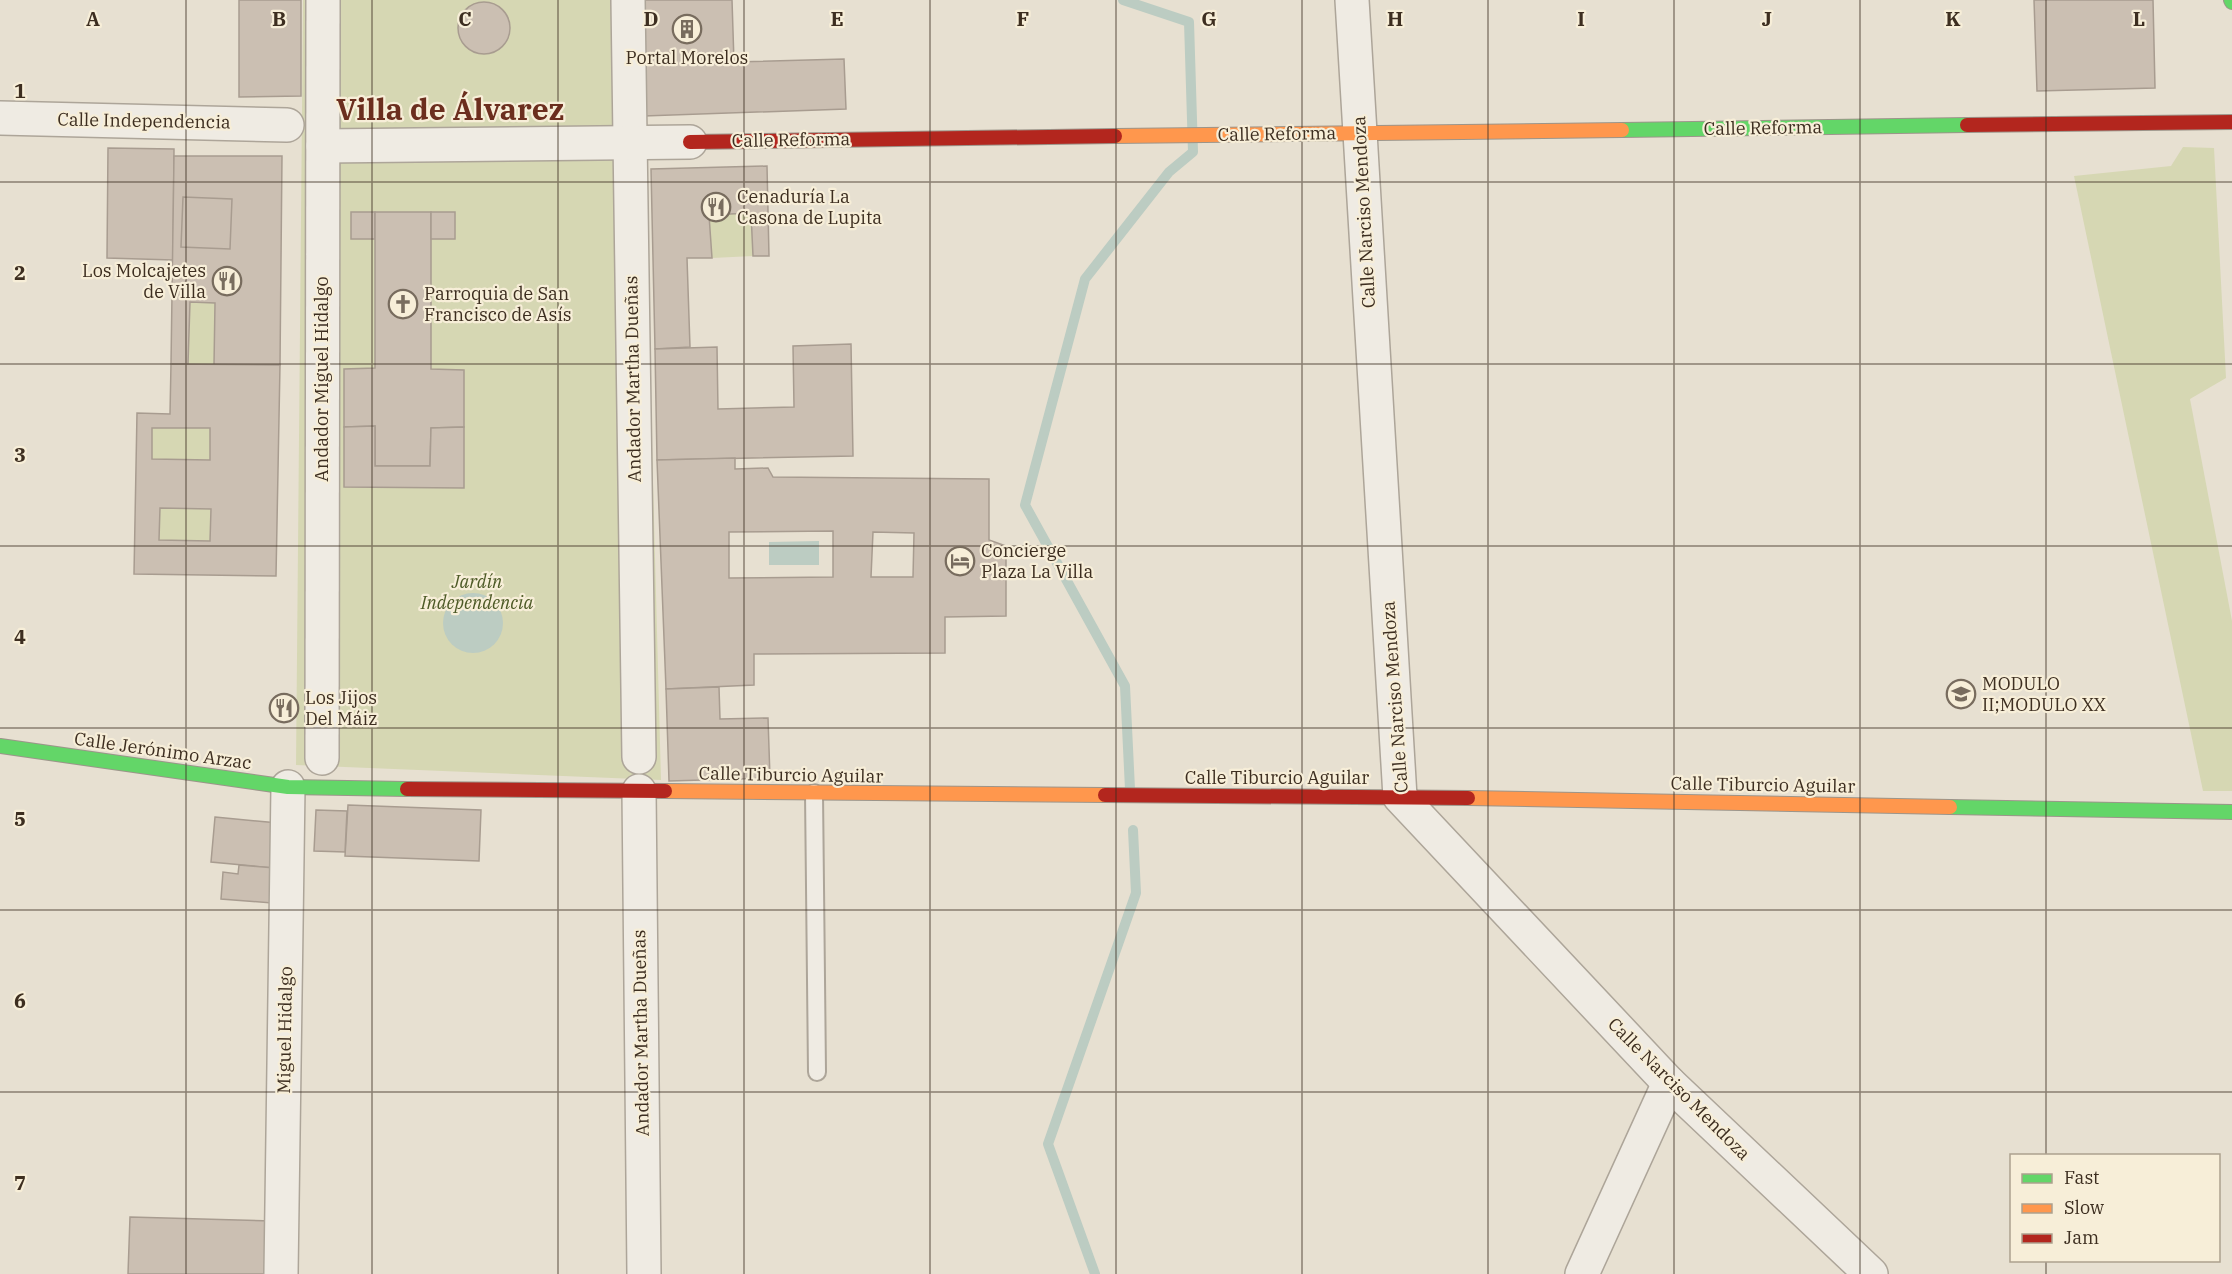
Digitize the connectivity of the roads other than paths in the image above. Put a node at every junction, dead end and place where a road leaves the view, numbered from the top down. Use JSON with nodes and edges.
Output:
{"nodes":[{"id":1,"x":323,"y":0,"type":"edge"},
{"id":2,"x":628,"y":0,"type":"edge"},
{"id":3,"x":1352,"y":0,"type":"edge"},
{"id":4,"x":0,"y":118,"type":"edge"},
{"id":5,"x":2232,"y":122,"type":"edge"},
{"id":6,"x":287,"y":125,"type":"dead end"},
{"id":7,"x":1359,"y":133,"type":"junction"},
{"id":8,"x":630,"y":142,"type":"junction"},
{"id":9,"x":690,"y":142,"type":"joint"},
{"id":10,"x":323,"y":146,"type":"junction"},
{"id":11,"x":0,"y":746,"type":"edge"},
{"id":12,"x":639,"y":757,"type":"dead end"},
{"id":13,"x":322,"y":773,"type":"junction"},
{"id":14,"x":288,"y":787,"type":"junction"},
{"id":15,"x":639,"y":791,"type":"junction"},
{"id":16,"x":814,"y":793,"type":"junction"},
{"id":17,"x":1400,"y":797,"type":"junction"},
{"id":18,"x":2232,"y":812,"type":"edge"},
{"id":19,"x":817,"y":1072,"type":"dead end"},
{"id":20,"x":1669,"y":1083,"type":"junction"},
{"id":21,"x":281,"y":1274,"type":"edge"},
{"id":22,"x":644,"y":1274,"type":"edge"},
{"id":23,"x":1582,"y":1274,"type":"edge"},
{"id":24,"x":1871,"y":1274,"type":"edge"}],
"edges":[{"from":1,"to":10,"type":"street","name":"Andador Miguel Hidalgo"},
{"from":2,"to":8,"type":"street","name":"Andador Martha Dueñas"},
{"from":3,"to":7,"type":"street","name":"Calle Narciso Mendoza"},
{"from":4,"to":6,"type":"street","name":"Calle Independencia"},
{"from":5,"to":7,"type":"street","name":"Calle Reforma"},
{"from":7,"to":9,"type":"street","name":"Calle Reforma"},
{"from":7,"to":17,"type":"street","name":"Calle Narciso Mendoza"},
{"from":8,"to":9,"type":"street","name":"Calle Reforma"},
{"from":8,"to":10,"type":"street","name":"Calle Reforma"},
{"from":8,"to":12,"type":"street","name":"Andador Martha Dueñas"},
{"from":10,"to":13,"type":"street","name":"Andador Miguel Hidalgo"},
{"from":11,"to":14,"type":"street","name":"Calle Jerónimo Arzac"},
{"from":13,"to":14,"type":"street","name":"Calle Jerónimo Arzac"},
{"from":13,"to":15,"type":"street","name":"Calle Tiburcio Aguilar"},
{"from":14,"to":21,"type":"street","name":"Miguel Hidalgo"},
{"from":15,"to":16,"type":"street","name":"Calle Tiburcio Aguilar"},
{"from":15,"to":22,"type":"street","name":"Andador Martha Dueñas"},
{"from":16,"to":17,"type":"street","name":"Calle Tiburcio Aguilar"},
{"from":16,"to":19,"type":"lane"},
{"from":17,"to":18,"type":"street","name":"Calle Tiburcio Aguilar"},
{"from":17,"to":20,"type":"street","name":"Calle Narciso Mendoza"},
{"from":20,"to":23,"type":"street"},
{"from":20,"to":24,"type":"street","name":"Calle Narciso Mendoza"}]}
